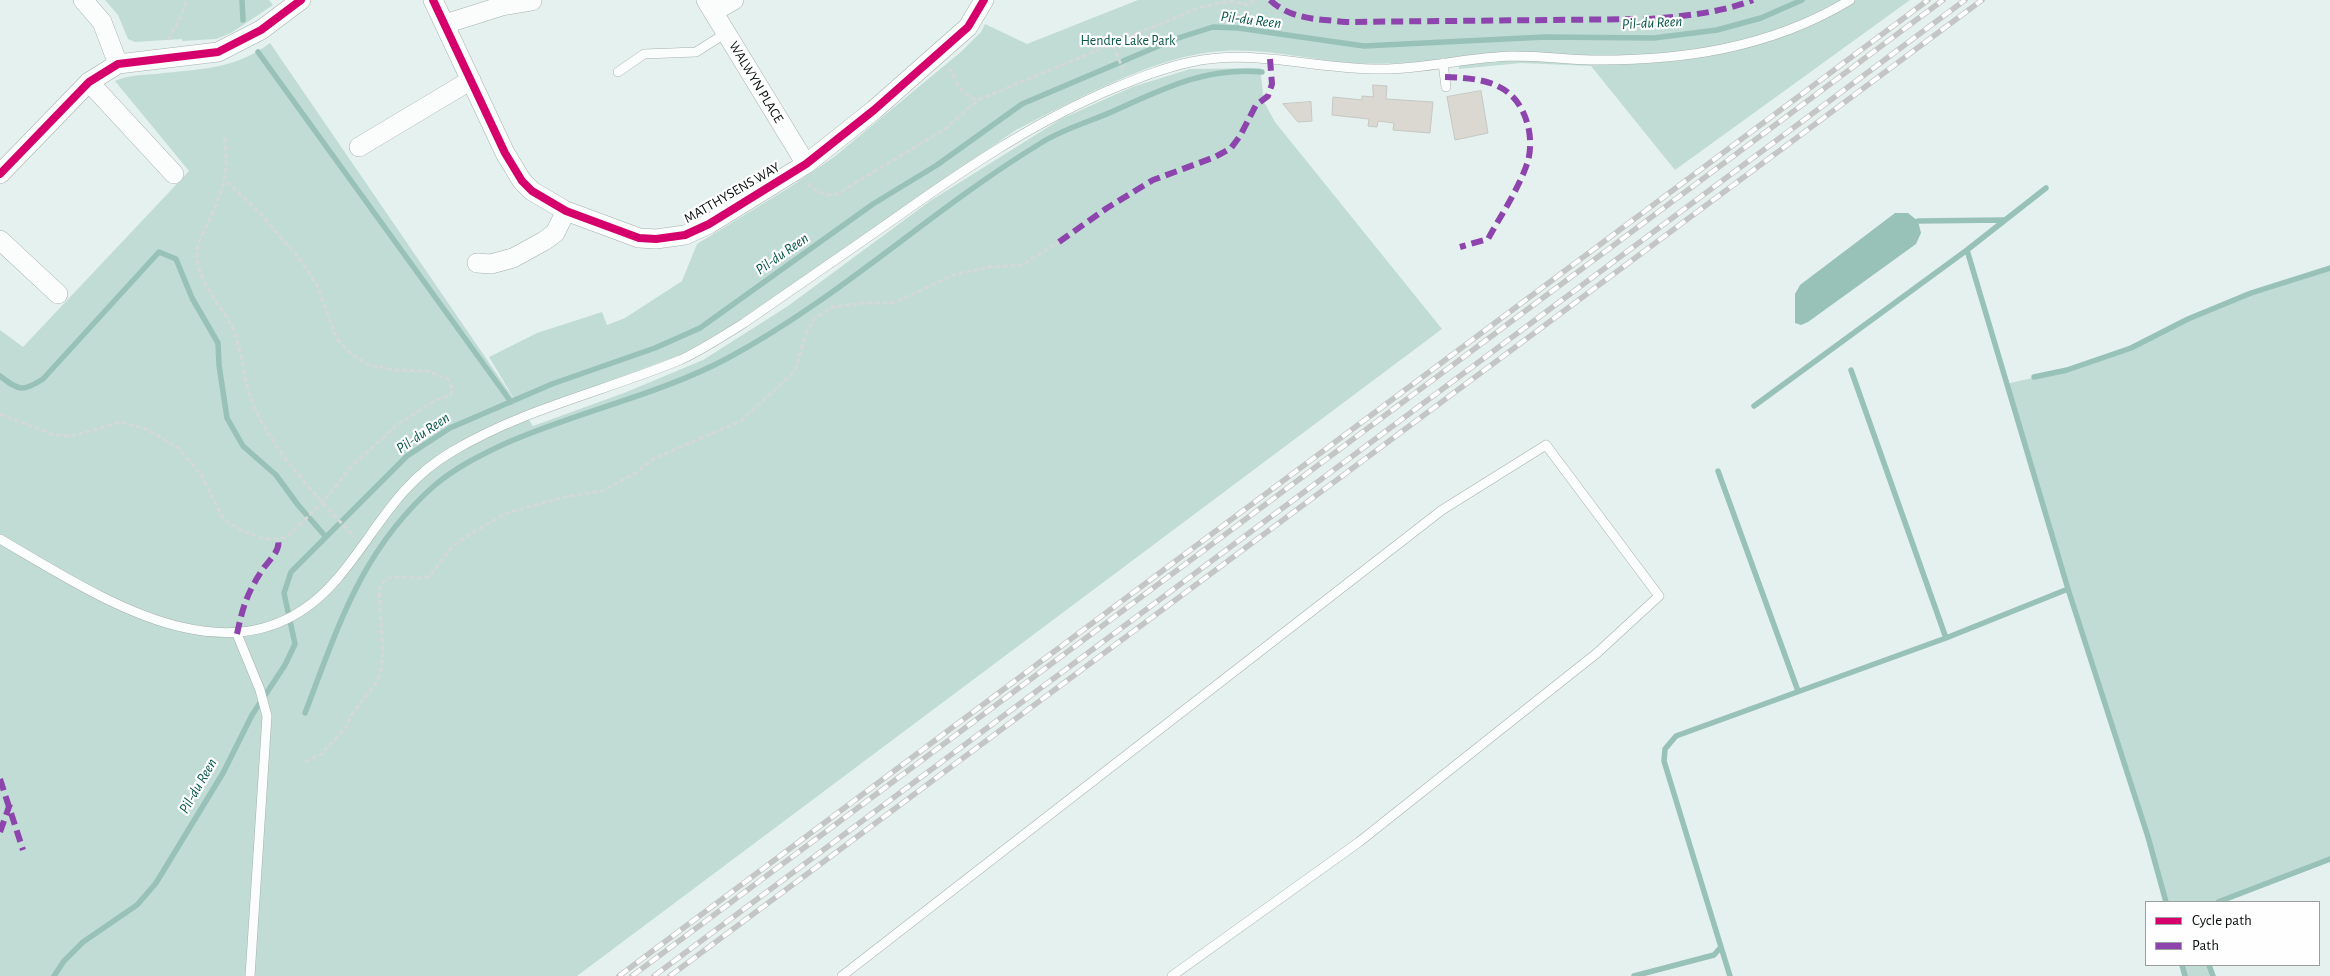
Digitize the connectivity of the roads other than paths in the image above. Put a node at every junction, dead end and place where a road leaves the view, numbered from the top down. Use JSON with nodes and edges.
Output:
{"nodes":[{"id":1,"x":83,"y":0,"type":"edge"},
{"id":2,"x":301,"y":0,"type":"edge"},
{"id":3,"x":434,"y":0,"type":"edge"},
{"id":4,"x":734,"y":0,"type":"edge"},
{"id":5,"x":984,"y":0,"type":"edge"},
{"id":6,"x":1850,"y":0,"type":"edge"},
{"id":7,"x":532,"y":1,"type":"edge"},
{"id":8,"x":709,"y":6,"type":"edge"},
{"id":9,"x":445,"y":24,"type":"junction"},
{"id":10,"x":726,"y":33,"type":"junction"},
{"id":11,"x":1444,"y":63,"type":"junction"},
{"id":12,"x":118,"y":64,"type":"junction"},
{"id":13,"x":618,"y":72,"type":"dead end"},
{"id":14,"x":470,"y":80,"type":"junction"},
{"id":15,"x":89,"y":82,"type":"junction"},
{"id":16,"x":1446,"y":88,"type":"dead end"},
{"id":17,"x":360,"y":147,"type":"dead end"},
{"id":18,"x":802,"y":166,"type":"junction"},
{"id":19,"x":0,"y":174,"type":"edge"},
{"id":20,"x":174,"y":174,"type":"dead end"},
{"id":21,"x":566,"y":211,"type":"junction"},
{"id":22,"x":0,"y":240,"type":"edge"},
{"id":23,"x":477,"y":263,"type":"dead end"},
{"id":24,"x":58,"y":294,"type":"dead end"},
{"id":25,"x":0,"y":540,"type":"edge"},
{"id":26,"x":237,"y":634,"type":"junction"},
{"id":27,"x":250,"y":976,"type":"edge"},
{"id":28,"x":842,"y":976,"type":"edge"},
{"id":29,"x":1172,"y":976,"type":"edge"}],
"edges":[{"from":1,"to":12,"type":"street"},
{"from":2,"to":12,"type":"street"},
{"from":3,"to":9,"type":"street","name":"MATTHYSENS WAY"},
{"from":4,"to":8,"type":"street"},
{"from":5,"to":18,"type":"street","name":"MATTHYSENS WAY"},
{"from":6,"to":11,"type":"lane"},
{"from":7,"to":9,"type":"street"},
{"from":8,"to":10,"type":"street","name":"WALWYN PLACE"},
{"from":9,"to":14,"type":"street","name":"MATTHYSENS WAY"},
{"from":10,"to":13,"type":"lane"},
{"from":10,"to":18,"type":"street","name":"WALWYN PLACE"},
{"from":11,"to":16,"type":"lane"},
{"from":11,"to":26,"type":"lane"},
{"from":12,"to":15,"type":"street"},
{"from":14,"to":17,"type":"street"},
{"from":14,"to":21,"type":"street","name":"MATTHYSENS WAY"},
{"from":15,"to":19,"type":"street"},
{"from":15,"to":20,"type":"street"},
{"from":18,"to":21,"type":"street","name":"MATTHYSENS WAY"},
{"from":21,"to":23,"type":"street"},
{"from":22,"to":24,"type":"street"},
{"from":25,"to":26,"type":"lane"},
{"from":26,"to":27,"type":"lane"},
{"from":28,"to":29,"type":"lane"}]}
